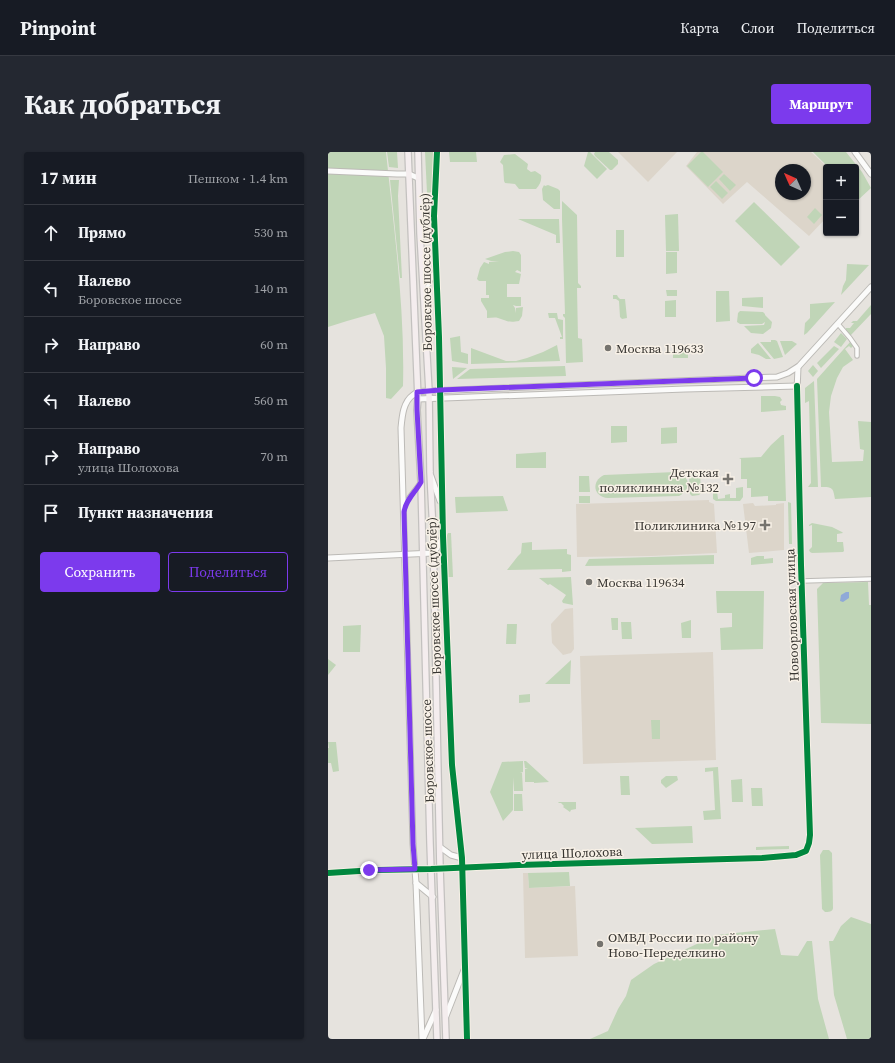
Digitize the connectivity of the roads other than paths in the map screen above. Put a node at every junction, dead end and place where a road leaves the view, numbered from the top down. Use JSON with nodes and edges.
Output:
{"nodes":[{"id":1,"x":408,"y":152,"type":"edge"},
{"id":2,"x":418,"y":152,"type":"edge"},
{"id":3,"x":437,"y":152,"type":"edge"},
{"id":4,"x":855,"y":152,"type":"edge"},
{"id":5,"x":328,"y":171,"type":"edge"},
{"id":6,"x":409,"y":174,"type":"junction"},
{"id":7,"x":871,"y":174,"type":"edge"},
{"id":8,"x":418,"y":178,"type":"junction"},
{"id":9,"x":436,"y":269,"type":"junction"},
{"id":10,"x":871,"y":287,"type":"edge"},
{"id":11,"x":424,"y":295,"type":"junction"},
{"id":12,"x":838,"y":324,"type":"junction"},
{"id":13,"x":857,"y":356,"type":"dead end"},
{"id":14,"x":798,"y":367,"type":"junction"},
{"id":15,"x":797,"y":386,"type":"junction"},
{"id":16,"x":440,"y":390,"type":"junction"},
{"id":17,"x":428,"y":391,"type":"junction"},
{"id":18,"x":417,"y":392,"type":"junction"},
{"id":19,"x":440,"y":398,"type":"junction"},
{"id":20,"x":418,"y":399,"type":"junction"},
{"id":21,"x":428,"y":399,"type":"junction"},
{"id":22,"x":430,"y":472,"type":"junction"},
{"id":23,"x":421,"y":482,"type":"junction"},
{"id":24,"x":442,"y":506,"type":"junction"},
{"id":25,"x":404,"y":512,"type":"junction"},
{"id":26,"x":443,"y":536,"type":"junction"},
{"id":27,"x":423,"y":553,"type":"junction"},
{"id":28,"x":433,"y":553,"type":"junction"},
{"id":29,"x":404,"y":554,"type":"junction"},
{"id":30,"x":328,"y":558,"type":"edge"},
{"id":31,"x":871,"y":579,"type":"edge"},
{"id":32,"x":802,"y":581,"type":"junction"},
{"id":33,"x":809,"y":842,"type":"joint"},
{"id":34,"x":440,"y":847,"type":"junction"},
{"id":35,"x":462,"y":858,"type":"junction"},
{"id":36,"x":462,"y":867,"type":"junction"},
{"id":37,"x":440,"y":868,"type":"junction"},
{"id":38,"x":415,"y":869,"type":"junction"},
{"id":39,"x":431,"y":869,"type":"junction"},
{"id":40,"x":328,"y":873,"type":"edge"},
{"id":41,"x":416,"y":883,"type":"junction"},
{"id":42,"x":433,"y":897,"type":"junction"},
{"id":43,"x":465,"y":968,"type":"junction"},
{"id":44,"x":436,"y":1009,"type":"junction"},
{"id":45,"x":445,"y":1017,"type":"junction"},
{"id":46,"x":446,"y":1028,"type":"junction"},
{"id":47,"x":422,"y":1039,"type":"edge"},
{"id":48,"x":437,"y":1039,"type":"edge"},
{"id":49,"x":446,"y":1039,"type":"edge"},
{"id":50,"x":449,"y":1039,"type":"edge"},
{"id":51,"x":467,"y":1039,"type":"edge"}],
"edges":[{"from":1,"to":6,"type":"main road","name":"Боровское шоссе"},
{"from":2,"to":8,"type":"main road","name":"Боровское шоссе"},
{"from":3,"to":9,"type":"street","name":"Боровское шоссе (дублёр)"},
{"from":4,"to":7,"type":"street"},
{"from":5,"to":6,"type":"street"},
{"from":6,"to":8,"type":"street"},
{"from":6,"to":18,"type":"main road","name":"Боровское шоссе"},
{"from":8,"to":11,"type":"main road","name":"Боровское шоссе"},
{"from":9,"to":11,"type":"street"},
{"from":9,"to":16,"type":"street","name":"Боровское шоссе (дублёр)"},
{"from":10,"to":12,"type":"street"},
{"from":11,"to":17,"type":"main road","name":"Боровское шоссе"},
{"from":12,"to":13,"type":"street"},
{"from":12,"to":14,"type":"street"},
{"from":14,"to":15,"type":"street","name":"Новоорловская улица"},
{"from":14,"to":16,"type":"street"},
{"from":15,"to":19,"type":"street"},
{"from":15,"to":32,"type":"street","name":"Новоорловская улица"},
{"from":16,"to":17,"type":"street"},
{"from":16,"to":19,"type":"street","name":"Боровское шоссе (дублёр)"},
{"from":17,"to":18,"type":"street"},
{"from":17,"to":21,"type":"main road","name":"Боровское шоссе"},
{"from":18,"to":20,"type":"main road","name":"Боровское шоссе"},
{"from":18,"to":25,"type":"street"},
{"from":19,"to":21,"type":"street"},
{"from":19,"to":24,"type":"street","name":"Боровское шоссе (дублёр)"},
{"from":20,"to":21,"type":"street"},
{"from":20,"to":23,"type":"main road","name":"Боровское шоссе"},
{"from":21,"to":22,"type":"main road","name":"Боровское шоссе"},
{"from":22,"to":24,"type":"street"},
{"from":22,"to":28,"type":"main road","name":"Боровское шоссе"},
{"from":23,"to":25,"type":"street"},
{"from":23,"to":27,"type":"main road","name":"Боровское шоссе"},
{"from":24,"to":26,"type":"street","name":"Боровское шоссе (дублёр)"},
{"from":25,"to":29,"type":"street"},
{"from":26,"to":28,"type":"street"},
{"from":26,"to":35,"type":"street","name":"Боровское шоссе (дублёр)"},
{"from":27,"to":28,"type":"street"},
{"from":27,"to":29,"type":"street"},
{"from":27,"to":39,"type":"main road","name":"Боровское шоссе"},
{"from":28,"to":34,"type":"main road","name":"Боровское шоссе"},
{"from":29,"to":30,"type":"street"},
{"from":29,"to":38,"type":"street"},
{"from":31,"to":32,"type":"street"},
{"from":32,"to":33,"type":"street","name":"Новоорловская улица"},
{"from":33,"to":36,"type":"street","name":"улица Шолохова"},
{"from":34,"to":35,"type":"street"},
{"from":34,"to":37,"type":"main road","name":"Боровское шоссе"},
{"from":35,"to":36,"type":"street","name":"Боровское шоссе (дублёр)"},
{"from":36,"to":37,"type":"street","name":"улица Шолохова"},
{"from":36,"to":43,"type":"street","name":"Боровское шоссе (дублёр)"},
{"from":37,"to":39,"type":"street","name":"улица Шолохова"},
{"from":37,"to":45,"type":"main road","name":"Боровское шоссе"},
{"from":38,"to":39,"type":"street","name":"улица Шолохова"},
{"from":38,"to":40,"type":"street","name":"улица Шолохова"},
{"from":38,"to":41,"type":"street"},
{"from":39,"to":42,"type":"main road","name":"Боровское шоссе"},
{"from":41,"to":42,"type":"street"},
{"from":41,"to":47,"type":"street"},
{"from":42,"to":44,"type":"main road","name":"Боровское шоссе"},
{"from":43,"to":45,"type":"street"},
{"from":43,"to":51,"type":"street","name":"Боровское шоссе (дублёр)"},
{"from":44,"to":47,"type":"street"},
{"from":44,"to":48,"type":"main road","name":"Боровское шоссе"},
{"from":45,"to":46,"type":"main road","name":"Боровское шоссе"},
{"from":46,"to":49,"type":"main road","name":"Боровское шоссе"},
{"from":46,"to":50,"type":"street"}]}
